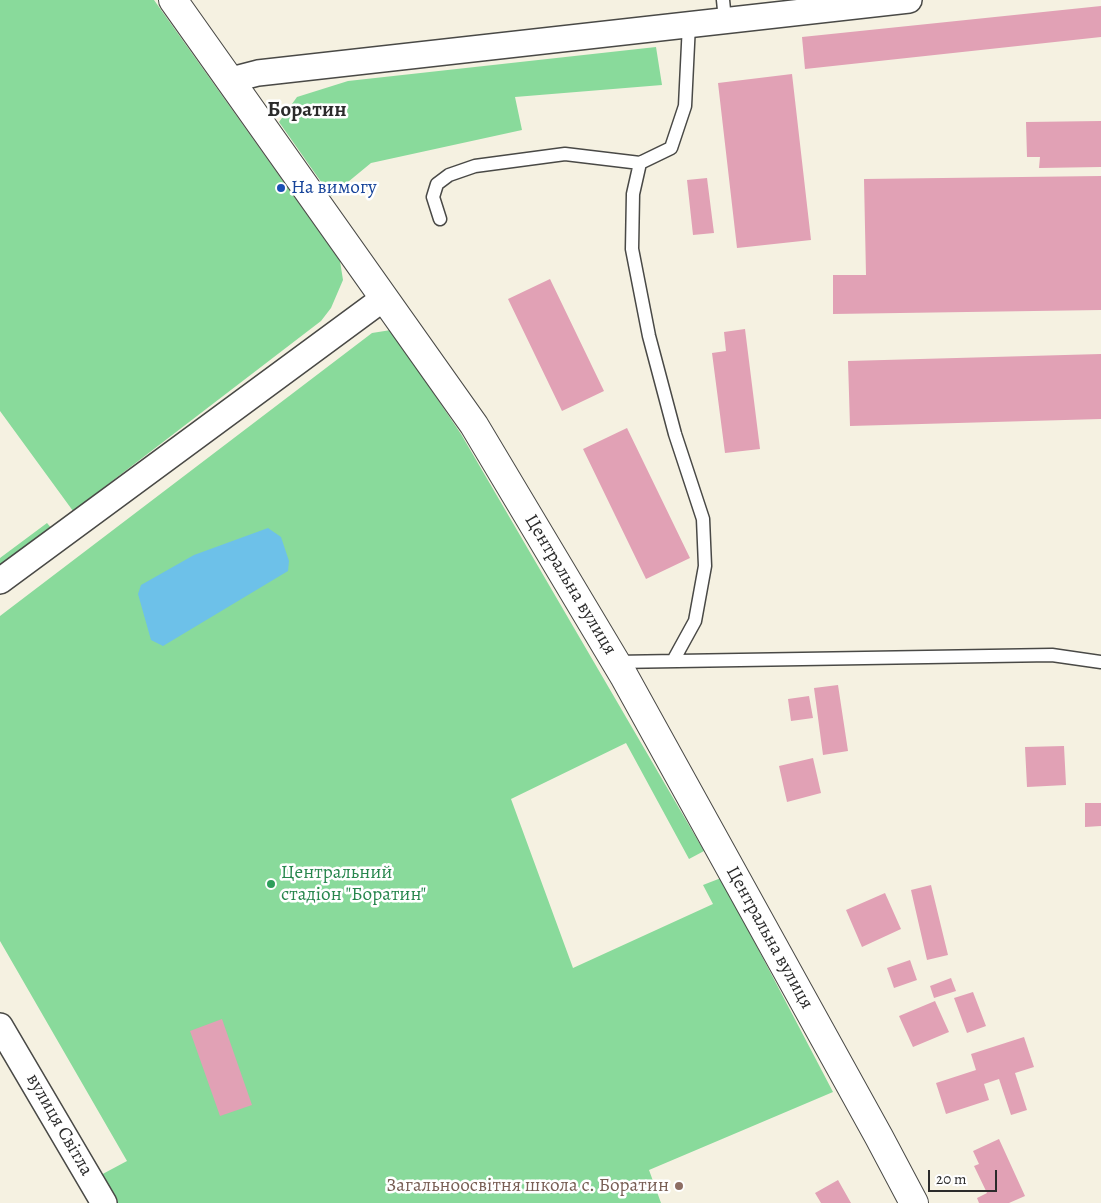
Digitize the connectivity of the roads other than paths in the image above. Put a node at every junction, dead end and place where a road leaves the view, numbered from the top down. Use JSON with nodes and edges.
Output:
{"nodes":[{"id":1,"x":173,"y":0,"type":"edge"},
{"id":2,"x":909,"y":0,"type":"edge"},
{"id":3,"x":724,"y":10,"type":"edge"},
{"id":4,"x":689,"y":24,"type":"junction"},
{"id":5,"x":231,"y":80,"type":"junction"},
{"id":6,"x":640,"y":162,"type":"junction"},
{"id":7,"x":440,"y":218,"type":"dead end"},
{"id":8,"x":384,"y":298,"type":"junction"},
{"id":9,"x":0,"y":581,"type":"edge"},
{"id":10,"x":673,"y":661,"type":"junction"},
{"id":11,"x":615,"y":662,"type":"junction"},
{"id":12,"x":1101,"y":662,"type":"edge"},
{"id":13,"x":0,"y":1026,"type":"edge"},
{"id":14,"x":7,"y":1051,"type":"edge"},
{"id":15,"x":104,"y":1203,"type":"edge"},
{"id":16,"x":914,"y":1203,"type":"edge"}],
"edges":[{"from":1,"to":5,"type":"street","name":"Центральна вулиця"},
{"from":2,"to":3,"type":"street"},
{"from":3,"to":4,"type":"street"},
{"from":4,"to":5,"type":"street"},
{"from":4,"to":6,"type":"lane"},
{"from":5,"to":8,"type":"street","name":"Центральна вулиця"},
{"from":6,"to":7,"type":"lane"},
{"from":6,"to":10,"type":"lane"},
{"from":8,"to":9,"type":"street"},
{"from":8,"to":11,"type":"street","name":"Центральна вулиця"},
{"from":10,"to":11,"type":"lane"},
{"from":10,"to":12,"type":"lane"},
{"from":11,"to":16,"type":"street","name":"Центральна вулиця"},
{"from":13,"to":14,"type":"street","name":"вулиця Світла"},
{"from":14,"to":15,"type":"street","name":"вулиця Світла"}]}
